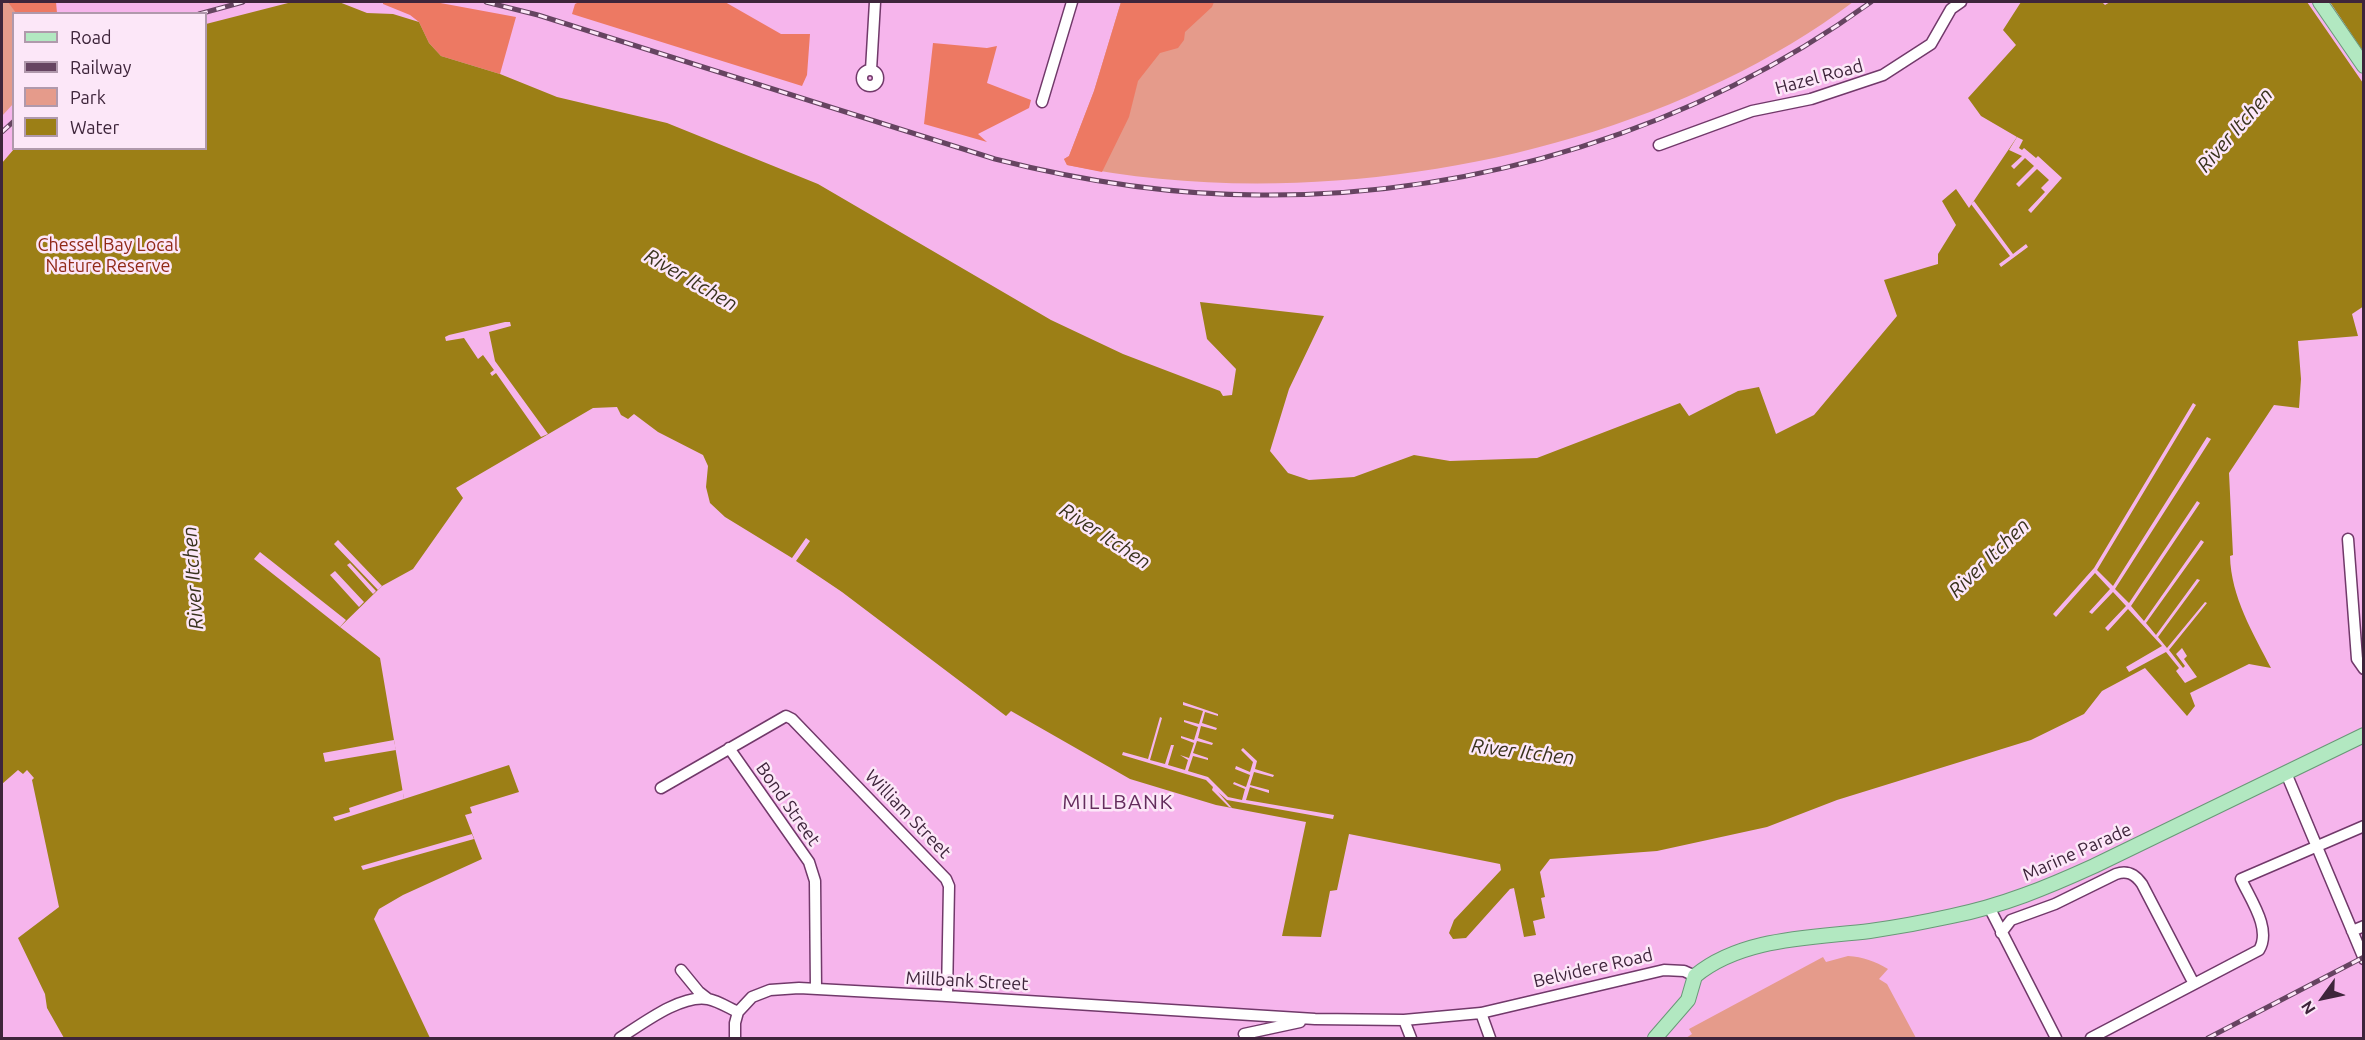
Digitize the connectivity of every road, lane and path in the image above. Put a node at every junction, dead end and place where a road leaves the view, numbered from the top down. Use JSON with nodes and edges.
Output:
{"nodes":[{"id":1,"x":875,"y":2,"type":"edge"},
{"id":2,"x":1072,"y":2,"type":"edge"},
{"id":3,"x":1957,"y":2,"type":"edge"},
{"id":4,"x":2320,"y":2,"type":"edge"},
{"id":5,"x":2364,"y":66,"type":"edge"},
{"id":6,"x":871,"y":70,"type":"dead end"},
{"id":7,"x":1042,"y":102,"type":"dead end"},
{"id":8,"x":1659,"y":145,"type":"dead end"},
{"id":9,"x":2348,"y":538,"type":"dead end"},
{"id":10,"x":2364,"y":669,"type":"edge"},
{"id":11,"x":2364,"y":735,"type":"edge"},
{"id":12,"x":729,"y":748,"type":"junction"},
{"id":13,"x":2286,"y":773,"type":"junction"},
{"id":14,"x":661,"y":788,"type":"dead end"},
{"id":15,"x":2364,"y":826,"type":"edge"},
{"id":16,"x":2317,"y":846,"type":"junction"},
{"id":17,"x":1989,"y":907,"type":"junction"},
{"id":18,"x":2364,"y":926,"type":"edge"},
{"id":19,"x":2352,"y":931,"type":"junction"},
{"id":20,"x":2001,"y":933,"type":"junction"},
{"id":21,"x":2364,"y":959,"type":"edge"},
{"id":22,"x":681,"y":970,"type":"dead end"},
{"id":23,"x":1695,"y":976,"type":"junction"},
{"id":24,"x":2194,"y":984,"type":"junction"},
{"id":25,"x":816,"y":989,"type":"junction"},
{"id":26,"x":947,"y":996,"type":"junction"},
{"id":27,"x":709,"y":999,"type":"junction"},
{"id":28,"x":738,"y":1012,"type":"junction"},
{"id":29,"x":1481,"y":1012,"type":"junction"},
{"id":30,"x":1234,"y":1015,"type":"junction"},
{"id":31,"x":1315,"y":1019,"type":"junction"},
{"id":32,"x":1404,"y":1020,"type":"junction"},
{"id":33,"x":1245,"y":1036,"type":"edge"},
{"id":34,"x":620,"y":1038,"type":"edge"},
{"id":35,"x":735,"y":1038,"type":"edge"},
{"id":36,"x":1411,"y":1038,"type":"edge"},
{"id":37,"x":1490,"y":1038,"type":"edge"},
{"id":38,"x":1655,"y":1038,"type":"edge"},
{"id":39,"x":2056,"y":1038,"type":"edge"},
{"id":40,"x":2091,"y":1038,"type":"edge"}],
"edges":[{"from":1,"to":6,"type":"street"},
{"from":2,"to":7,"type":"street"},
{"from":3,"to":8,"type":"street","name":"Hazel Road"},
{"from":4,"to":5,"type":"main road"},
{"from":9,"to":10,"type":"street"},
{"from":11,"to":13,"type":"main road","name":"Marine Parade"},
{"from":12,"to":14,"type":"street"},
{"from":12,"to":25,"type":"street","name":"Bond Street"},
{"from":12,"to":26,"type":"street","name":"William Street"},
{"from":13,"to":16,"type":"street"},
{"from":13,"to":17,"type":"main road","name":"Marine Parade"},
{"from":15,"to":16,"type":"street"},
{"from":16,"to":19,"type":"street"},
{"from":16,"to":24,"type":"street"},
{"from":17,"to":20,"type":"street"},
{"from":17,"to":23,"type":"main road","name":"Marine Parade"},
{"from":18,"to":19,"type":"street"},
{"from":19,"to":21,"type":"street"},
{"from":20,"to":24,"type":"street"},
{"from":20,"to":39,"type":"street"},
{"from":22,"to":27,"type":"street"},
{"from":23,"to":29,"type":"street","name":"Belvidere Road"},
{"from":23,"to":38,"type":"main road"},
{"from":24,"to":40,"type":"street"},
{"from":25,"to":26,"type":"street","name":"Millbank Street"},
{"from":25,"to":28,"type":"street","name":"Millbank Street"},
{"from":26,"to":30,"type":"street","name":"Millbank Street"},
{"from":27,"to":28,"type":"street"},
{"from":27,"to":34,"type":"street"},
{"from":28,"to":35,"type":"street"},
{"from":29,"to":32,"type":"street","name":"Belvidere Road"},
{"from":29,"to":37,"type":"street"},
{"from":30,"to":31,"type":"street","name":"Belvidere Road"},
{"from":30,"to":33,"type":"street"},
{"from":31,"to":32,"type":"street","name":"Belvidere Road"},
{"from":31,"to":33,"type":"street","name":"Belvidere Road"},
{"from":32,"to":36,"type":"street"}]}
